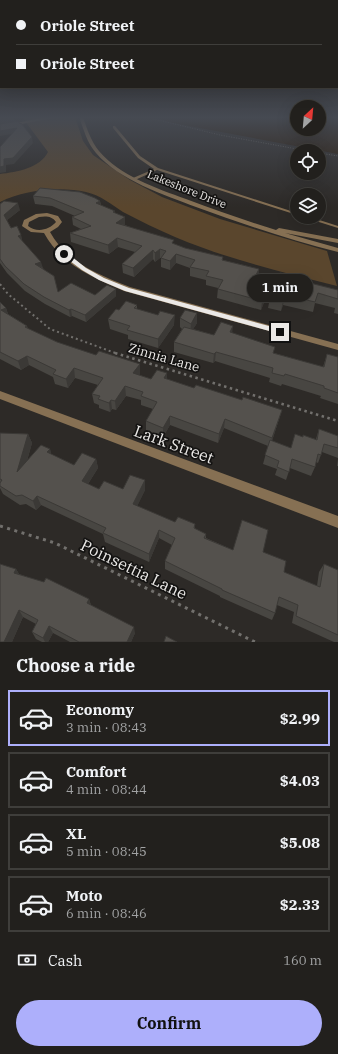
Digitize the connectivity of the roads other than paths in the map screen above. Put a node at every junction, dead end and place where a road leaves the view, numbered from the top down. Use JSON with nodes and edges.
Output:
{"nodes":[{"id":1,"x":94,"y":147,"type":"edge"},
{"id":2,"x":131,"y":147,"type":"edge"},
{"id":3,"x":157,"y":169,"type":"junction"},
{"id":4,"x":134,"y":179,"type":"junction"},
{"id":5,"x":290,"y":212,"type":"edge"},
{"id":6,"x":326,"y":223,"type":"edge"},
{"id":7,"x":338,"y":227,"type":"edge"},
{"id":8,"x":267,"y":228,"type":"junction"},
{"id":9,"x":46,"y":231,"type":"junction"},
{"id":10,"x":338,"y":241,"type":"edge"},
{"id":11,"x":338,"y":250,"type":"edge"},
{"id":12,"x":338,"y":347,"type":"edge"},
{"id":13,"x":0,"y":395,"type":"edge"},
{"id":14,"x":338,"y":522,"type":"edge"}],
"edges":[{"from":1,"to":4,"type":"street","name":"Lakeshore Drive"},
{"from":2,"to":3,"type":"lane"},
{"from":3,"to":4,"type":"lane"},
{"from":3,"to":5,"type":"lane"},
{"from":4,"to":8,"type":"street","name":"Lakeshore Drive"},
{"from":6,"to":7,"type":"lane"},
{"from":8,"to":10,"type":"street","name":"Lakeshore Drive"},
{"from":8,"to":11,"type":"street","name":"Lakeshore Drive"},
{"from":9,"to":9,"type":"street"},
{"from":9,"to":12,"type":"street"},
{"from":13,"to":14,"type":"street","name":"Lark Street"}]}
